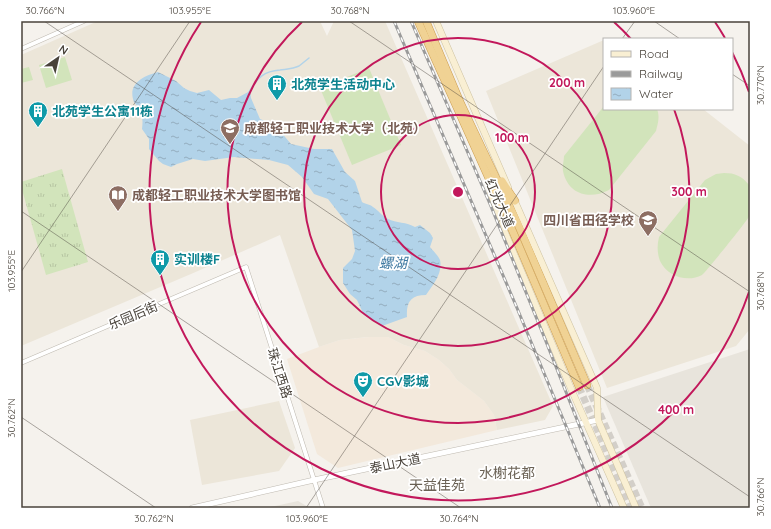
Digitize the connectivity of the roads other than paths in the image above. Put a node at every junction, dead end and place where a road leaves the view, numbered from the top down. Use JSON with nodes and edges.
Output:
{"nodes":[{"id":1,"x":84,"y":21,"type":"edge"},
{"id":2,"x":418,"y":21,"type":"edge"},
{"id":3,"x":426,"y":21,"type":"edge"},
{"id":4,"x":436,"y":21,"type":"edge"},
{"id":5,"x":21,"y":49,"type":"edge"},
{"id":6,"x":482,"y":147,"type":"junction"},
{"id":7,"x":481,"y":161,"type":"junction"},
{"id":8,"x":515,"y":201,"type":"junction"},
{"id":9,"x":246,"y":267,"type":"joint"},
{"id":10,"x":21,"y":363,"type":"edge"},
{"id":11,"x":586,"y":385,"type":"tunnel mouth"},
{"id":12,"x":579,"y":387,"type":"tunnel mouth"},
{"id":13,"x":598,"y":420,"type":"junction"},
{"id":14,"x":587,"y":422,"type":"junction"},
{"id":15,"x":314,"y":480,"type":"junction"},
{"id":16,"x":192,"y":508,"type":"edge"},
{"id":17,"x":323,"y":508,"type":"edge"},
{"id":18,"x":624,"y":508,"type":"edge"},
{"id":19,"x":636,"y":508,"type":"edge"}],
"edges":[{"from":1,"to":5,"type":"street"},
{"from":2,"to":7,"type":"highway","name":"红光大道"},
{"from":3,"to":6,"type":"highway","name":"红光大道"},
{"from":4,"to":8,"type":"main road"},
{"from":6,"to":8,"type":"highway"},
{"from":6,"to":11,"type":"highway","name":"红光大道"},
{"from":7,"to":12,"type":"highway","name":"红光大道"},
{"from":7,"to":14,"type":"main road"},
{"from":8,"to":13,"type":"main road"},
{"from":9,"to":10,"type":"street","name":"乐园后街"},
{"from":9,"to":15,"type":"street","name":"珠江西路"},
{"from":13,"to":14,"type":"street","name":"泰山大道"},
{"from":13,"to":19,"type":"main road"},
{"from":14,"to":15,"type":"street","name":"泰山大道"},
{"from":14,"to":18,"type":"main road"},
{"from":15,"to":16,"type":"street","name":"泰山大道"},
{"from":15,"to":17,"type":"street","name":"珠江西路"}]}
